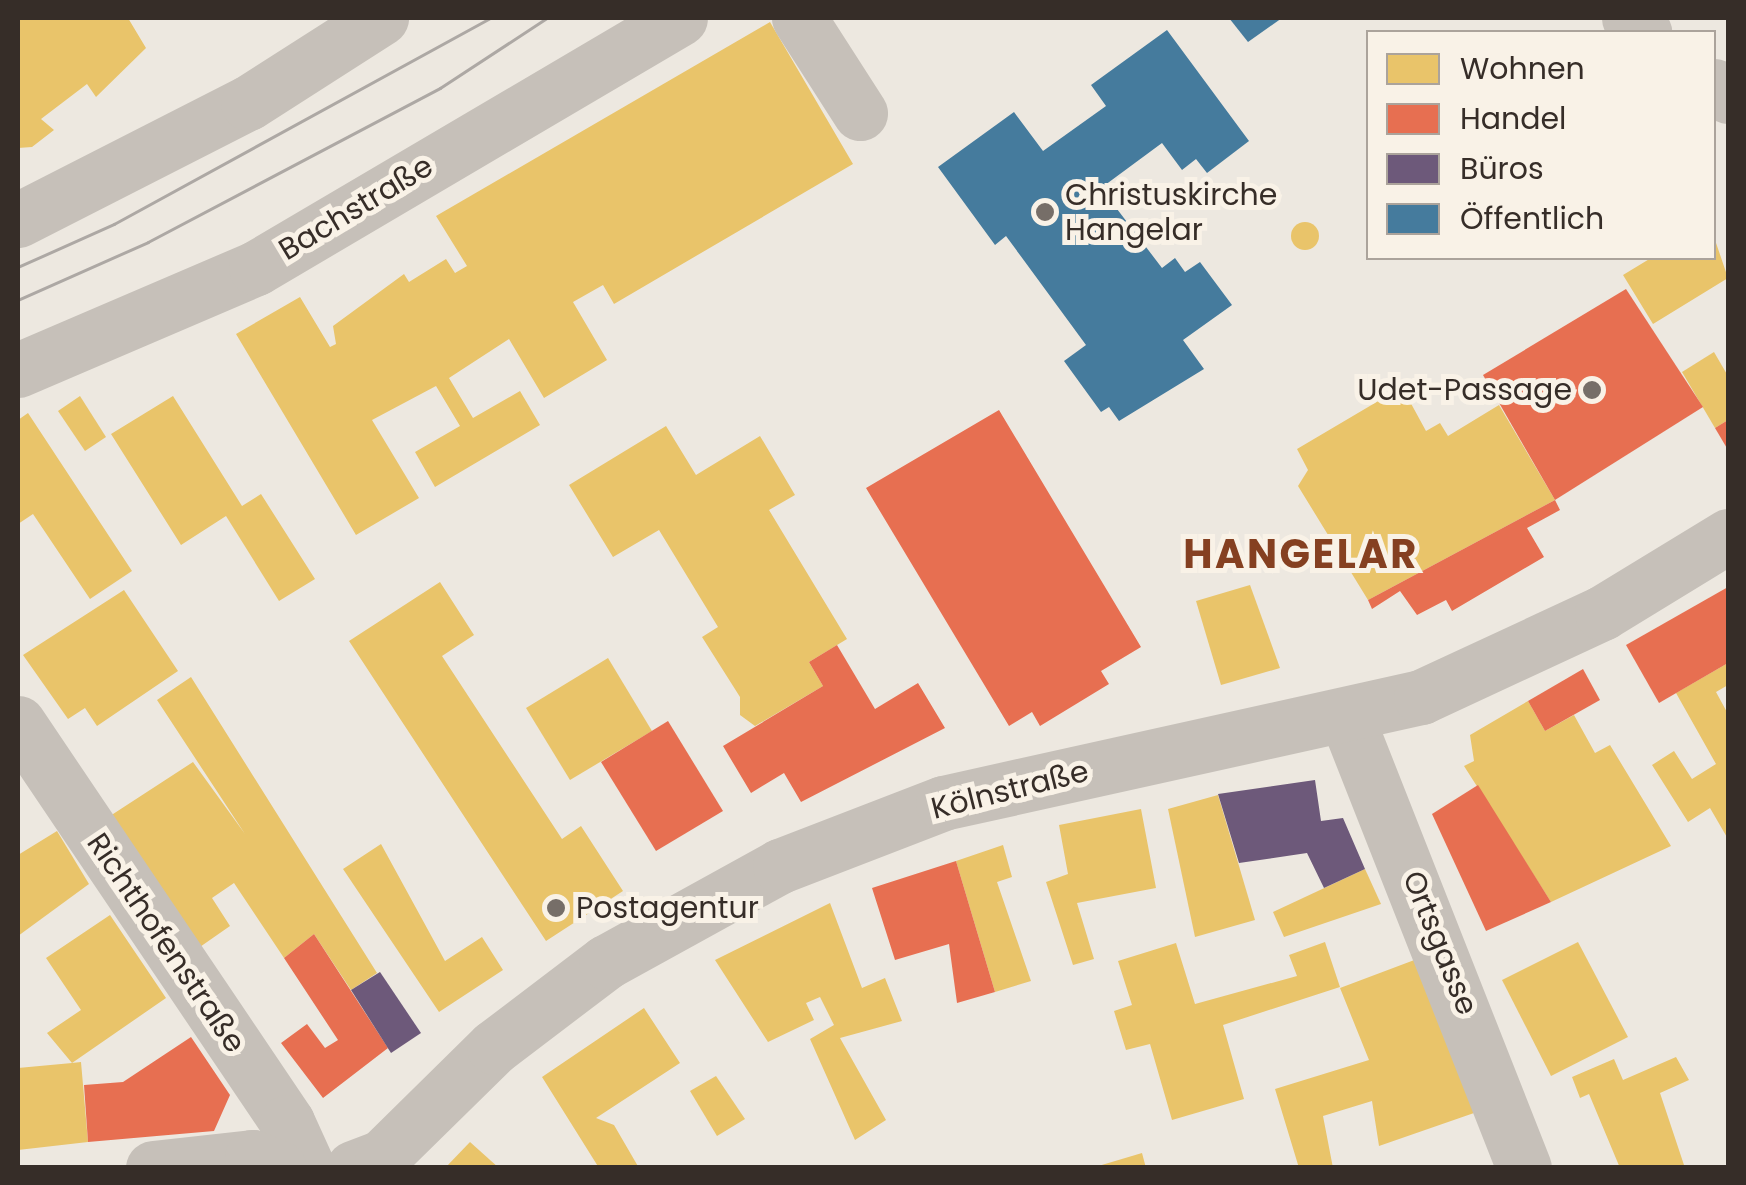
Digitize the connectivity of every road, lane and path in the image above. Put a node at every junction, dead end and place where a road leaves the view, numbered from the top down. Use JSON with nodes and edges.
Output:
{"nodes":[{"id":1,"x":381,"y":18,"type":"edge"},
{"id":2,"x":680,"y":18,"type":"edge"},
{"id":3,"x":799,"y":18,"type":"edge"},
{"id":4,"x":860,"y":113,"type":"dead end"},
{"id":5,"x":18,"y":220,"type":"edge"},
{"id":6,"x":18,"y":370,"type":"edge"},
{"id":7,"x":1728,"y":536,"type":"edge"},
{"id":8,"x":1348,"y":720,"type":"junction"},
{"id":9,"x":18,"y":723,"type":"edge"},
{"id":10,"x":153,"y":1168,"type":"edge"},
{"id":11,"x":279,"y":1168,"type":"edge"},
{"id":12,"x":308,"y":1168,"type":"edge"},
{"id":13,"x":353,"y":1168,"type":"edge"},
{"id":14,"x":1524,"y":1168,"type":"edge"}],
"edges":[{"from":1,"to":5,"type":"street"},
{"from":2,"to":6,"type":"street","name":"Bachstraße"},
{"from":3,"to":4,"type":"street"},
{"from":7,"to":8,"type":"street","name":"Kölnstraße"},
{"from":8,"to":13,"type":"street","name":"Kölnstraße"},
{"from":8,"to":14,"type":"street","name":"Ortsgasse"},
{"from":9,"to":12,"type":"street","name":"Richthofenstraße"},
{"from":10,"to":11,"type":"street"}]}
